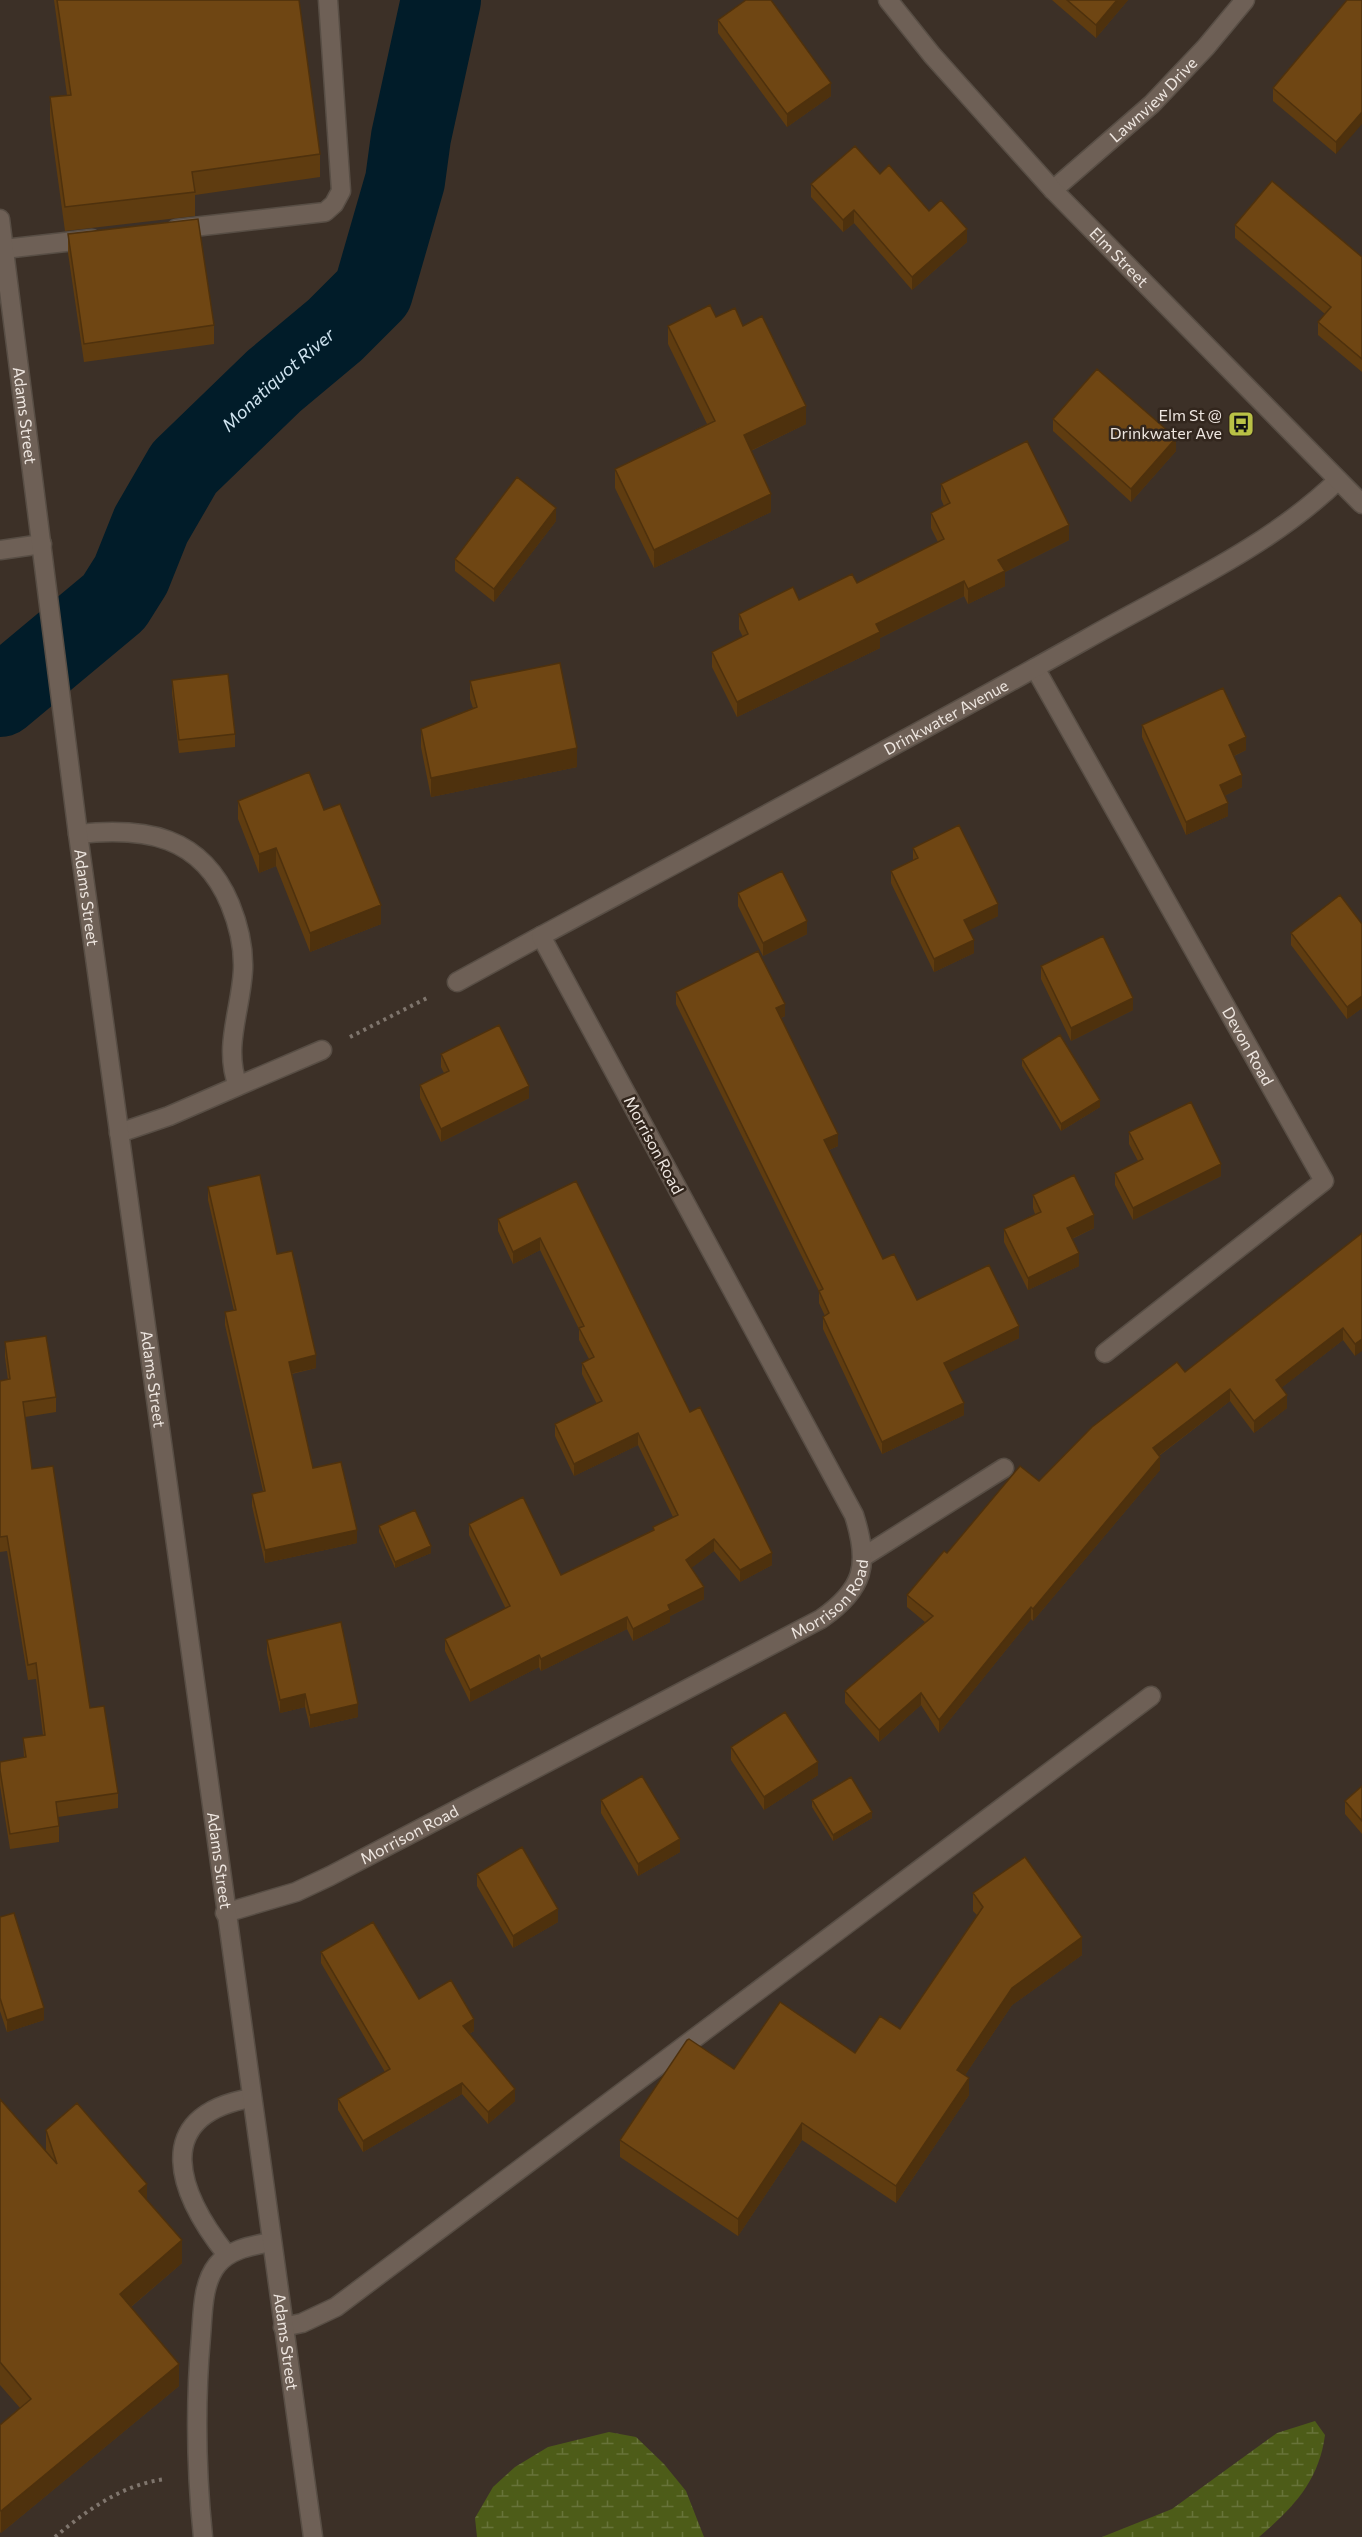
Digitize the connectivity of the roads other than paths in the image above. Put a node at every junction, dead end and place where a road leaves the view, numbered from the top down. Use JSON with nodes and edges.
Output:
{"nodes":[{"id":1,"x":328,"y":0,"type":"edge"},
{"id":2,"x":888,"y":0,"type":"edge"},
{"id":3,"x":1245,"y":0,"type":"edge"},
{"id":4,"x":1053,"y":190,"type":"junction"},
{"id":5,"x":0,"y":219,"type":"edge"},
{"id":6,"x":158,"y":231,"type":"edge"},
{"id":7,"x":111,"y":237,"type":"edge"},
{"id":8,"x":4,"y":249,"type":"junction"},
{"id":9,"x":1338,"y":480,"type":"junction"},
{"id":10,"x":1362,"y":504,"type":"edge"},
{"id":11,"x":42,"y":544,"type":"junction"},
{"id":12,"x":0,"y":550,"type":"edge"},
{"id":13,"x":1035,"y":668,"type":"junction"},
{"id":14,"x":78,"y":834,"type":"junction"},
{"id":15,"x":541,"y":936,"type":"junction"},
{"id":16,"x":457,"y":982,"type":"road end"},
{"id":17,"x":322,"y":1050,"type":"road end"},
{"id":18,"x":238,"y":1086,"type":"junction"},
{"id":19,"x":119,"y":1133,"type":"junction"},
{"id":20,"x":1105,"y":1353,"type":"dead end"},
{"id":21,"x":1004,"y":1468,"type":"dead end"},
{"id":22,"x":863,"y":1557,"type":"junction"},
{"id":23,"x":1151,"y":1696,"type":"dead end"},
{"id":24,"x":225,"y":1913,"type":"junction"},
{"id":25,"x":250,"y":2098,"type":"junction"},
{"id":26,"x":271,"y":2242,"type":"junction"},
{"id":27,"x":227,"y":2255,"type":"junction"},
{"id":28,"x":283,"y":2327,"type":"junction"},
{"id":29,"x":203,"y":2537,"type":"edge"},
{"id":30,"x":313,"y":2537,"type":"edge"}],
"edges":[{"from":1,"to":6,"type":"street"},
{"from":2,"to":4,"type":"street","name":"Elm Street"},
{"from":3,"to":4,"type":"street","name":"Lawnview Drive"},
{"from":4,"to":9,"type":"street","name":"Elm Street"},
{"from":5,"to":8,"type":"street","name":"Adams Street"},
{"from":7,"to":8,"type":"street"},
{"from":8,"to":11,"type":"street","name":"Adams Street"},
{"from":9,"to":10,"type":"street","name":"Elm Street"},
{"from":9,"to":13,"type":"street","name":"Drinkwater Avenue"},
{"from":11,"to":12,"type":"street"},
{"from":11,"to":14,"type":"street","name":"Adams Street"},
{"from":13,"to":15,"type":"street","name":"Drinkwater Avenue"},
{"from":13,"to":20,"type":"street","name":"Devon Road"},
{"from":14,"to":18,"type":"street"},
{"from":14,"to":19,"type":"street","name":"Adams Street"},
{"from":15,"to":16,"type":"street","name":"Drinkwater Avenue"},
{"from":15,"to":22,"type":"street","name":"Morrison Road"},
{"from":17,"to":18,"type":"street"},
{"from":18,"to":19,"type":"street"},
{"from":19,"to":24,"type":"street","name":"Adams Street"},
{"from":21,"to":22,"type":"street"},
{"from":22,"to":24,"type":"street","name":"Morrison Road"},
{"from":23,"to":28,"type":"street"},
{"from":24,"to":25,"type":"street","name":"Adams Street"},
{"from":25,"to":26,"type":"street","name":"Adams Street"},
{"from":25,"to":27,"type":"street"},
{"from":26,"to":27,"type":"street"},
{"from":26,"to":28,"type":"street","name":"Adams Street"},
{"from":27,"to":29,"type":"street"},
{"from":28,"to":30,"type":"street","name":"Adams Street"}]}
